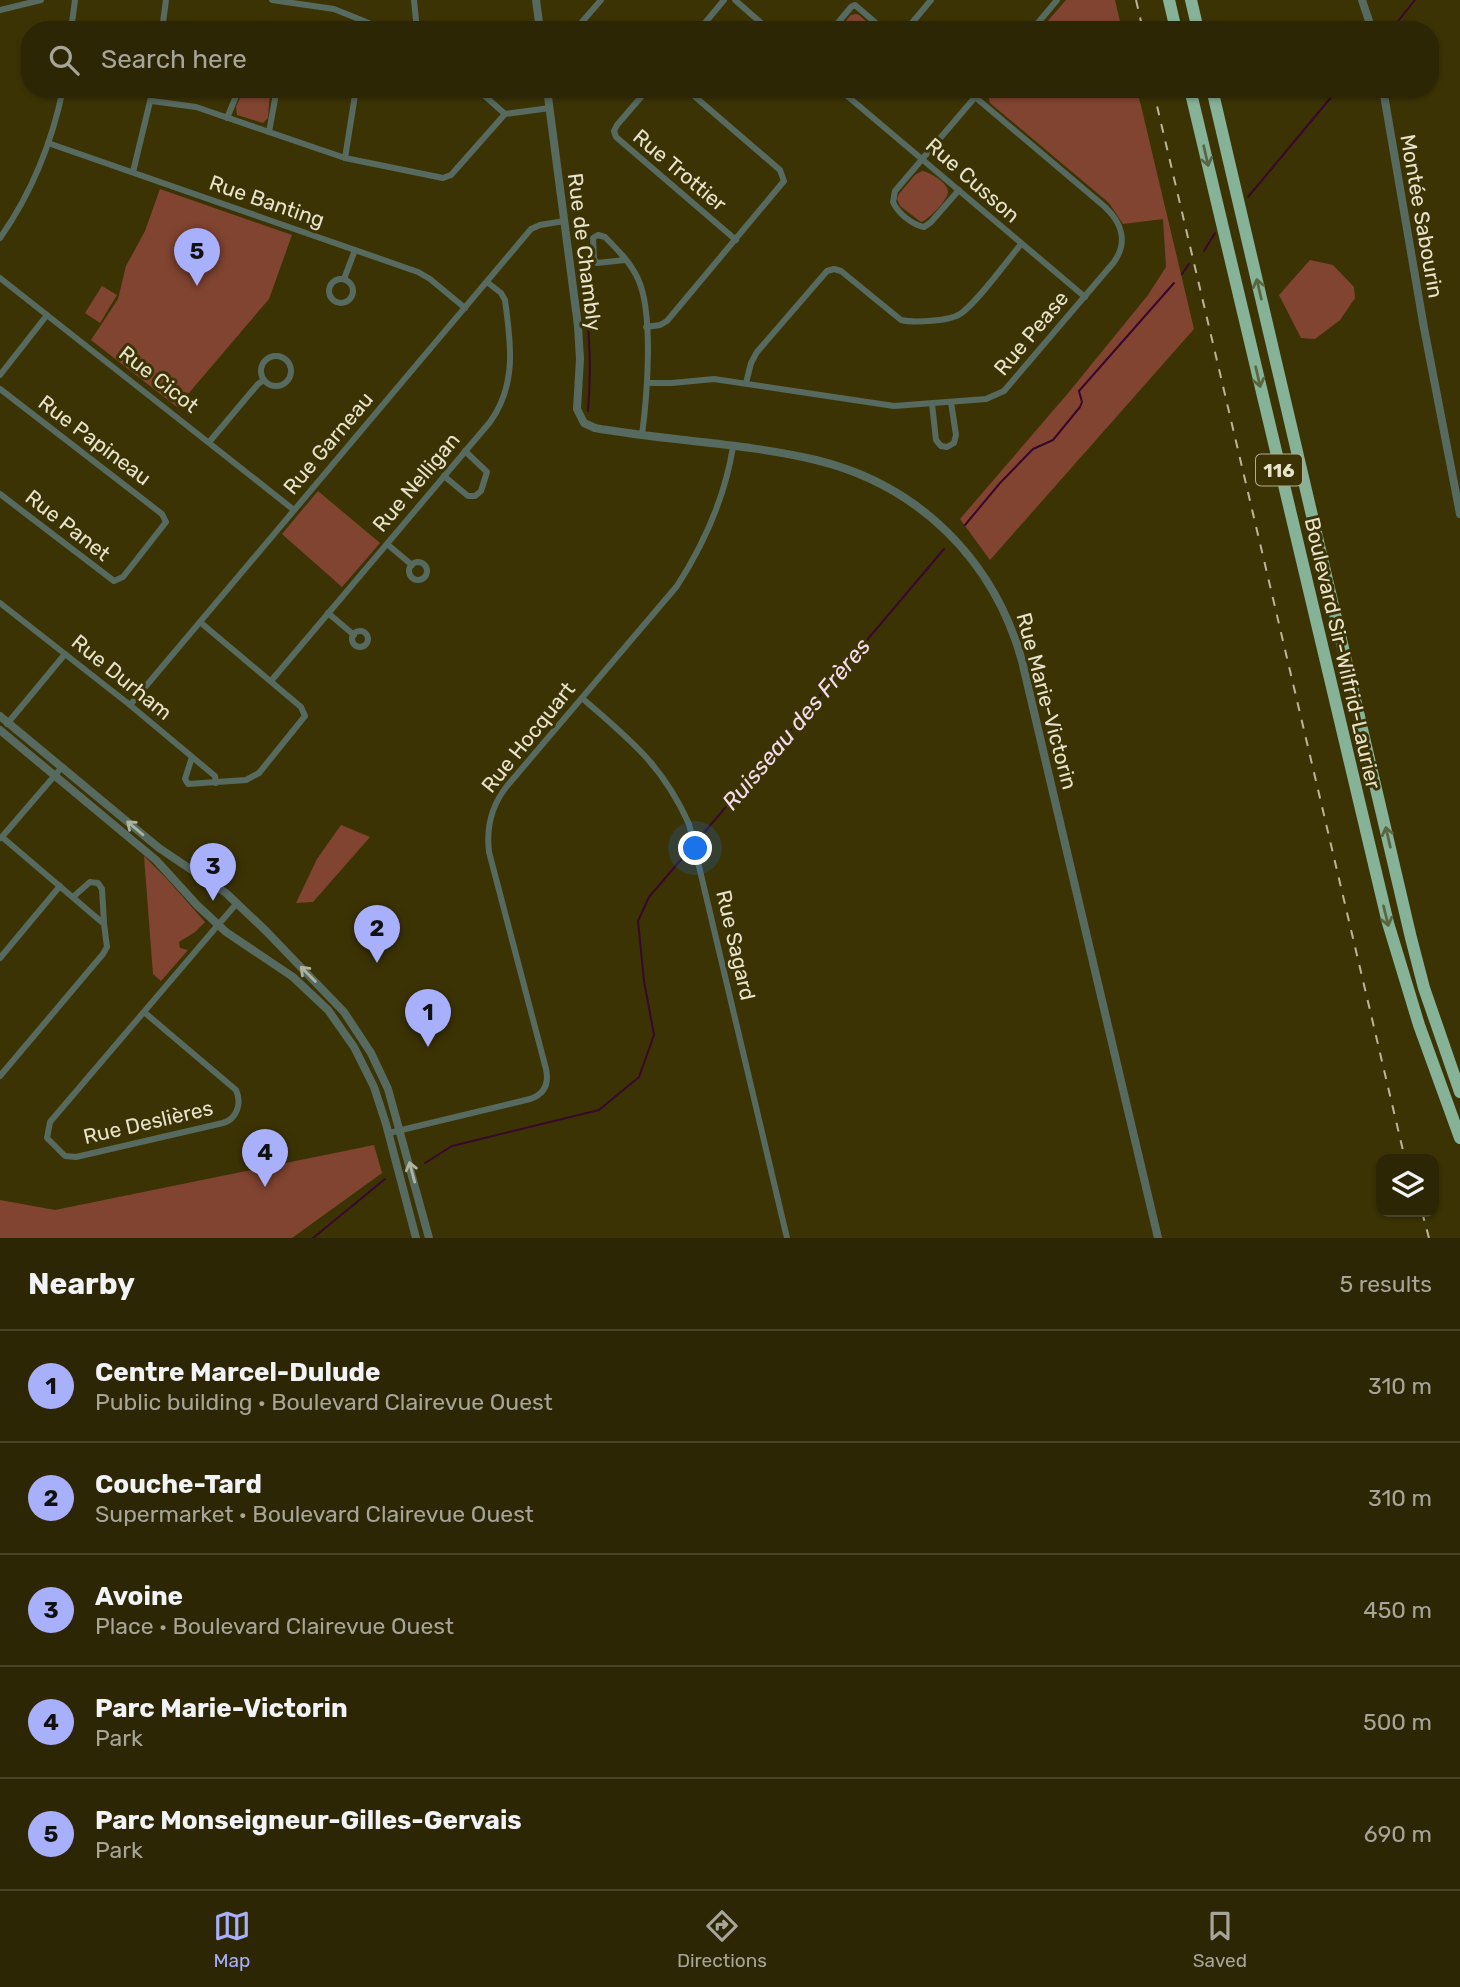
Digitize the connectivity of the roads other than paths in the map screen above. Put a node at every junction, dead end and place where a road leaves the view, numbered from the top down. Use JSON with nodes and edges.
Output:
{"nodes":[{"id":1,"x":41,"y":0,"type":"edge"},
{"id":2,"x":75,"y":0,"type":"edge"},
{"id":3,"x":166,"y":0,"type":"edge"},
{"id":4,"x":272,"y":0,"type":"edge"},
{"id":5,"x":414,"y":0,"type":"edge"},
{"id":6,"x":536,"y":0,"type":"edge"},
{"id":7,"x":724,"y":0,"type":"edge"},
{"id":8,"x":735,"y":0,"type":"edge"},
{"id":9,"x":931,"y":0,"type":"edge"},
{"id":10,"x":1057,"y":0,"type":"edge"},
{"id":11,"x":1169,"y":0,"type":"edge"},
{"id":12,"x":1191,"y":0,"type":"edge"},
{"id":13,"x":1362,"y":0,"type":"edge"},
{"id":14,"x":296,"y":1,"type":"edge"},
{"id":15,"x":599,"y":1,"type":"edge"},
{"id":16,"x":325,"y":3,"type":"edge"},
{"id":17,"x":0,"y":9,"type":"edge"},
{"id":18,"x":366,"y":20,"type":"edge"},
{"id":19,"x":72,"y":21,"type":"edge"},
{"id":20,"x":163,"y":21,"type":"edge"},
{"id":21,"x":416,"y":21,"type":"edge"},
{"id":22,"x":539,"y":21,"type":"edge"},
{"id":23,"x":582,"y":21,"type":"edge"},
{"id":24,"x":706,"y":21,"type":"edge"},
{"id":25,"x":759,"y":21,"type":"edge"},
{"id":26,"x":839,"y":21,"type":"edge"},
{"id":27,"x":874,"y":21,"type":"edge"},
{"id":28,"x":914,"y":21,"type":"edge"},
{"id":29,"x":1040,"y":21,"type":"edge"},
{"id":30,"x":1174,"y":21,"type":"edge"},
{"id":31,"x":1196,"y":21,"type":"edge"},
{"id":32,"x":1369,"y":21,"type":"edge"},
{"id":33,"x":60,"y":98,"type":"edge"},
{"id":34,"x":152,"y":98,"type":"edge"},
{"id":35,"x":235,"y":98,"type":"edge"},
{"id":36,"x":275,"y":98,"type":"edge"},
{"id":37,"x":355,"y":98,"type":"edge"},
{"id":38,"x":487,"y":98,"type":"edge"},
{"id":39,"x":548,"y":98,"type":"edge"},
{"id":40,"x":640,"y":98,"type":"edge"},
{"id":41,"x":696,"y":98,"type":"edge"},
{"id":42,"x":849,"y":98,"type":"edge"},
{"id":43,"x":974,"y":98,"type":"edge"},
{"id":44,"x":976,"y":98,"type":"edge"},
{"id":45,"x":1192,"y":98,"type":"edge"},
{"id":46,"x":1214,"y":98,"type":"edge"},
{"id":47,"x":1385,"y":98,"type":"edge"},
{"id":48,"x":152,"y":101,"type":"junction"},
{"id":49,"x":550,"y":108,"type":"junction"},
{"id":50,"x":505,"y":114,"type":"junction"},
{"id":51,"x":227,"y":118,"type":"junction"},
{"id":52,"x":269,"y":132,"type":"junction"},
{"id":53,"x":48,"y":143,"type":"junction"},
{"id":54,"x":345,"y":158,"type":"junction"},
{"id":55,"x":922,"y":159,"type":"junction"},
{"id":56,"x":133,"y":172,"type":"junction"},
{"id":57,"x":959,"y":190,"type":"junction"},
{"id":58,"x":564,"y":221,"type":"junction"},
{"id":59,"x":0,"y":238,"type":"edge"},
{"id":60,"x":736,"y":240,"type":"junction"},
{"id":61,"x":1021,"y":244,"type":"junction"},
{"id":62,"x":355,"y":250,"type":"junction"},
{"id":63,"x":625,"y":260,"type":"junction"},
{"id":64,"x":0,"y":278,"type":"edge"},
{"id":65,"x":344,"y":279,"type":"junction"},
{"id":66,"x":488,"y":282,"type":"junction"},
{"id":67,"x":1085,"y":297,"type":"junction"},
{"id":68,"x":465,"y":308,"type":"junction"},
{"id":69,"x":47,"y":315,"type":"junction"},
{"id":70,"x":646,"y":327,"type":"junction"},
{"id":71,"x":0,"y":375,"type":"edge"},
{"id":72,"x":264,"y":380,"type":"junction"},
{"id":73,"x":647,"y":383,"type":"junction"},
{"id":74,"x":746,"y":383,"type":"junction"},
{"id":75,"x":0,"y":389,"type":"edge"},
{"id":76,"x":951,"y":402,"type":"junction"},
{"id":77,"x":933,"y":404,"type":"junction"},
{"id":78,"x":580,"y":418,"type":"joint"},
{"id":79,"x":642,"y":435,"type":"junction"},
{"id":80,"x":210,"y":442,"type":"junction"},
{"id":81,"x":733,"y":447,"type":"junction"},
{"id":82,"x":465,"y":451,"type":"junction"},
{"id":83,"x":444,"y":476,"type":"junction"},
{"id":84,"x":0,"y":494,"type":"edge"},
{"id":85,"x":295,"y":510,"type":"junction"},
{"id":86,"x":1460,"y":514,"type":"edge"},
{"id":87,"x":387,"y":544,"type":"junction"},
{"id":88,"x":412,"y":565,"type":"dead end"},
{"id":89,"x":116,"y":581,"type":"joint"},
{"id":90,"x":0,"y":603,"type":"edge"},
{"id":91,"x":328,"y":613,"type":"junction"},
{"id":92,"x":200,"y":622,"type":"junction"},
{"id":93,"x":354,"y":635,"type":"dead end"},
{"id":94,"x":65,"y":654,"type":"junction"},
{"id":95,"x":271,"y":681,"type":"junction"},
{"id":96,"x":582,"y":698,"type":"junction"},
{"id":97,"x":130,"y":705,"type":"junction"},
{"id":98,"x":0,"y":716,"type":"edge"},
{"id":99,"x":8,"y":722,"type":"junction"},
{"id":100,"x":1,"y":730,"type":"edge"},
{"id":101,"x":192,"y":757,"type":"junction"},
{"id":102,"x":62,"y":767,"type":"junction"},
{"id":103,"x":55,"y":776,"type":"junction"},
{"id":104,"x":216,"y":783,"type":"junction"},
{"id":105,"x":1,"y":838,"type":"edge"},
{"id":106,"x":60,"y":886,"type":"junction"},
{"id":107,"x":73,"y":897,"type":"junction"},
{"id":108,"x":237,"y":903,"type":"junction"},
{"id":109,"x":104,"y":923,"type":"junction"},
{"id":110,"x":217,"y":925,"type":"junction"},
{"id":111,"x":0,"y":958,"type":"edge"},
{"id":112,"x":144,"y":1012,"type":"junction"},
{"id":113,"x":344,"y":1012,"type":"junction"},
{"id":114,"x":333,"y":1017,"type":"junction"},
{"id":115,"x":0,"y":1076,"type":"edge"},
{"id":116,"x":1460,"y":1092,"type":"edge"},
{"id":117,"x":401,"y":1130,"type":"junction"},
{"id":118,"x":389,"y":1133,"type":"junction"},
{"id":119,"x":1460,"y":1138,"type":"edge"},
{"id":120,"x":416,"y":1238,"type":"edge"},
{"id":121,"x":429,"y":1238,"type":"edge"},
{"id":122,"x":787,"y":1238,"type":"edge"},
{"id":123,"x":1158,"y":1238,"type":"edge"}],
"edges":[{"from":1,"to":17,"type":"street"},
{"from":2,"to":19,"type":"street"},
{"from":3,"to":20,"type":"street"},
{"from":4,"to":14,"type":"street"},
{"from":5,"to":21,"type":"street"},
{"from":6,"to":22,"type":"street"},
{"from":7,"to":24,"type":"street"},
{"from":8,"to":25,"type":"street"},
{"from":9,"to":28,"type":"street"},
{"from":10,"to":29,"type":"street"},
{"from":11,"to":30,"type":"highway"},
{"from":12,"to":31,"type":"highway"},
{"from":13,"to":32,"type":"street"},
{"from":14,"to":16,"type":"street"},
{"from":15,"to":23,"type":"street"},
{"from":16,"to":18,"type":"street"},
{"from":26,"to":27,"type":"street"},
{"from":33,"to":53,"type":"street"},
{"from":34,"to":48,"type":"street"},
{"from":35,"to":51,"type":"street"},
{"from":36,"to":52,"type":"street"},
{"from":37,"to":54,"type":"street"},
{"from":38,"to":50,"type":"street"},
{"from":39,"to":49,"type":"street","name":"Rue de Chambly"},
{"from":40,"to":60,"type":"street","name":"Rue Trottier"},
{"from":41,"to":60,"type":"street"},
{"from":42,"to":55,"type":"street","name":"Rue Cusson"},
{"from":43,"to":55,"type":"street"},
{"from":44,"to":67,"type":"street","name":"Rue Pease"},
{"from":45,"to":119,"type":"highway","name":"Boulevard Sir-Wilfrid-Laurier","number":"116","one_way":true},
{"from":116,"to":46,"type":"highway","name":"Boulevard Sir-Wilfrid-Laurier","number":"116","one_way":true},
{"from":47,"to":86,"type":"street","name":"Montée Sabourin"},
{"from":48,"to":51,"type":"street"},
{"from":48,"to":56,"type":"street"},
{"from":49,"to":50,"type":"street"},
{"from":49,"to":58,"type":"street","name":"Rue de Chambly"},
{"from":50,"to":54,"type":"street"},
{"from":51,"to":52,"type":"street"},
{"from":52,"to":54,"type":"street"},
{"from":53,"to":56,"type":"street","name":"Rue Banting"},
{"from":53,"to":59,"type":"street"},
{"from":55,"to":57,"type":"street","name":"Rue Cusson"},
{"from":55,"to":57,"type":"street"},
{"from":56,"to":62,"type":"street","name":"Rue Banting"},
{"from":57,"to":61,"type":"street","name":"Rue Cusson"},
{"from":58,"to":66,"type":"street","name":"Rue Garneau"},
{"from":58,"to":78,"type":"street","name":"Rue de Chambly"},
{"from":60,"to":70,"type":"street"},
{"from":61,"to":67,"type":"street","name":"Rue Cusson"},
{"from":61,"to":74,"type":"street"},
{"from":62,"to":65,"type":"street"},
{"from":62,"to":68,"type":"street","name":"Rue Banting"},
{"from":63,"to":63,"type":"street"},
{"from":63,"to":70,"type":"street"},
{"from":64,"to":69,"type":"street","name":"Rue Cicot"},
{"from":65,"to":65,"type":"street"},
{"from":66,"to":68,"type":"street","name":"Rue Garneau"},
{"from":66,"to":82,"type":"street","name":"Rue Nelligan"},
{"from":67,"to":76,"type":"street","name":"Rue Pease"},
{"from":68,"to":85,"type":"street","name":"Rue Garneau"},
{"from":69,"to":71,"type":"street"},
{"from":69,"to":80,"type":"street","name":"Rue Cicot"},
{"from":70,"to":73,"type":"street"},
{"from":72,"to":72,"type":"street"},
{"from":72,"to":80,"type":"street"},
{"from":73,"to":74,"type":"street","name":"Rue Pease"},
{"from":73,"to":79,"type":"street"},
{"from":74,"to":77,"type":"street","name":"Rue Pease"},
{"from":75,"to":89,"type":"street","name":"Rue Papineau"},
{"from":76,"to":77,"type":"street","name":"Rue Pease"},
{"from":76,"to":77,"type":"street"},
{"from":78,"to":79,"type":"street","name":"Rue Marie-Victorin"},
{"from":79,"to":81,"type":"street","name":"Rue Marie-Victorin"},
{"from":80,"to":85,"type":"street","name":"Rue Cicot"},
{"from":81,"to":96,"type":"street","name":"Rue Hocquart"},
{"from":81,"to":123,"type":"street","name":"Rue Marie-Victorin"},
{"from":82,"to":83,"type":"street","name":"Rue Nelligan"},
{"from":82,"to":83,"type":"street"},
{"from":83,"to":87,"type":"street","name":"Rue Nelligan"},
{"from":84,"to":89,"type":"street","name":"Rue Panet"},
{"from":85,"to":92,"type":"street","name":"Rue Garneau"},
{"from":87,"to":88,"type":"street"},
{"from":87,"to":91,"type":"street","name":"Rue Nelligan"},
{"from":90,"to":94,"type":"street","name":"Rue Durham"},
{"from":91,"to":93,"type":"street"},
{"from":91,"to":95,"type":"street","name":"Rue Nelligan"},
{"from":92,"to":95,"type":"street"},
{"from":92,"to":97,"type":"street","name":"Rue Garneau"},
{"from":94,"to":97,"type":"street","name":"Rue Durham"},
{"from":94,"to":99,"type":"street"},
{"from":95,"to":104,"type":"street"},
{"from":96,"to":117,"type":"street","name":"Rue Hocquart"},
{"from":96,"to":122,"type":"street","name":"Rue Sagard"},
{"from":97,"to":101,"type":"street","name":"Rue Durham"},
{"from":98,"to":99,"type":"street"},
{"from":99,"to":100,"type":"street"},
{"from":99,"to":102,"type":"street"},
{"from":100,"to":103,"type":"street"},
{"from":101,"to":104,"type":"street","name":"Rue Durham"},
{"from":101,"to":104,"type":"street"},
{"from":102,"to":103,"type":"street"},
{"from":108,"to":102,"type":"street","one_way":true},
{"from":103,"to":105,"type":"street"},
{"from":103,"to":110,"type":"street"},
{"from":105,"to":106,"type":"street"},
{"from":106,"to":107,"type":"street"},
{"from":106,"to":111,"type":"street"},
{"from":107,"to":109,"type":"street"},
{"from":107,"to":109,"type":"street"},
{"from":108,"to":110,"type":"street","name":"Rue Deslières"},
{"from":113,"to":108,"type":"street","one_way":true},
{"from":109,"to":115,"type":"street"},
{"from":110,"to":112,"type":"street","name":"Rue Deslières"},
{"from":110,"to":114,"type":"street"},
{"from":112,"to":112,"type":"street","name":"Rue Deslières"},
{"from":113,"to":114,"type":"street"},
{"from":113,"to":117,"type":"street"},
{"from":114,"to":118,"type":"street"},
{"from":117,"to":118,"type":"street","name":"Rue Hocquart"},
{"from":121,"to":117,"type":"street","one_way":true},
{"from":118,"to":120,"type":"street"}]}
